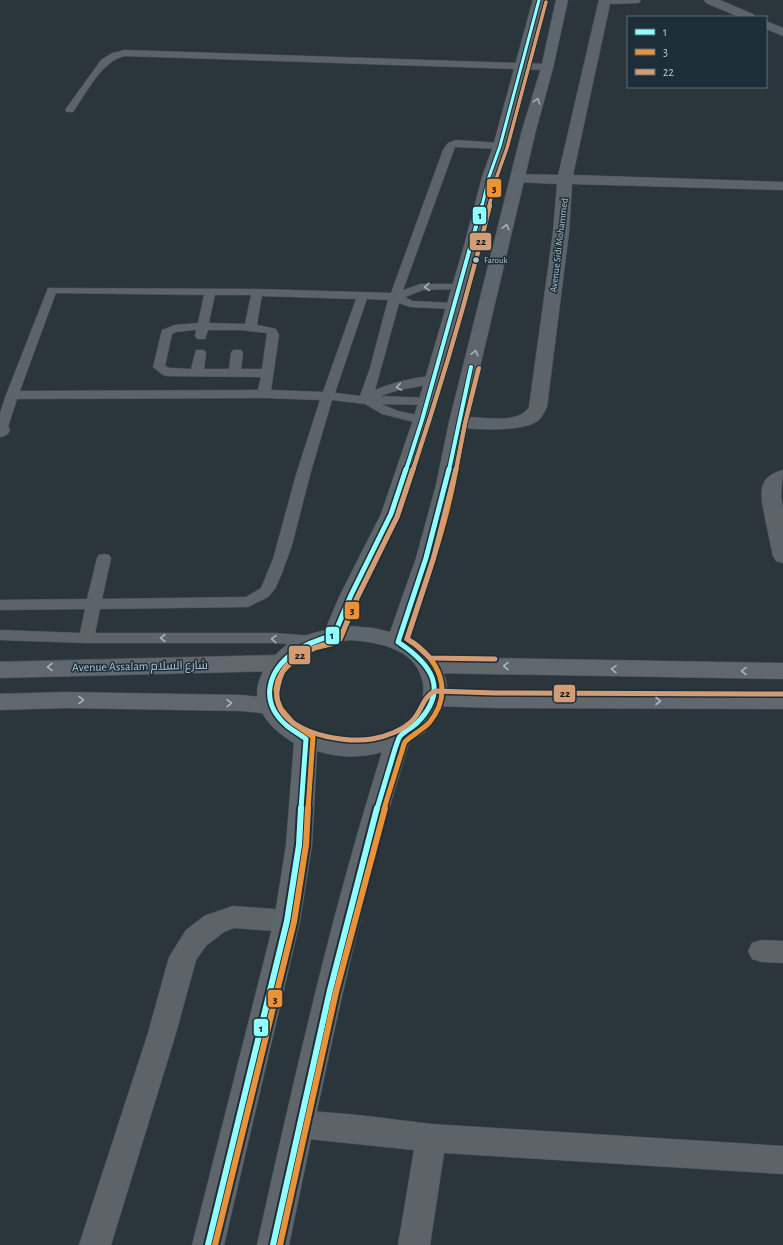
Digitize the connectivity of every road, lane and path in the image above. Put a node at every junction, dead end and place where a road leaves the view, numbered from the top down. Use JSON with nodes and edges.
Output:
{"nodes":[{"id":1,"x":539,"y":0,"type":"edge"},
{"id":2,"x":562,"y":0,"type":"edge"},
{"id":3,"x":605,"y":0,"type":"edge"},
{"id":4,"x":635,"y":0,"type":"edge"},
{"id":5,"x":710,"y":0,"type":"edge"},
{"id":6,"x":747,"y":16,"type":"edge"},
{"id":7,"x":767,"y":25,"type":"edge"},
{"id":8,"x":783,"y":32,"type":"edge"},
{"id":9,"x":522,"y":66,"type":"junction"},
{"id":10,"x":547,"y":67,"type":"junction"},
{"id":11,"x":70,"y":110,"type":"dead end"},
{"id":12,"x":500,"y":146,"type":"junction"},
{"id":13,"x":517,"y":178,"type":"junction"},
{"id":14,"x":565,"y":178,"type":"junction"},
{"id":15,"x":783,"y":186,"type":"edge"},
{"id":16,"x":460,"y":286,"type":"junction"},
{"id":17,"x":210,"y":292,"type":"junction"},
{"id":18,"x":257,"y":292,"type":"junction"},
{"id":19,"x":363,"y":296,"type":"junction"},
{"id":20,"x":395,"y":297,"type":"junction"},
{"id":21,"x":454,"y":306,"type":"junction"},
{"id":22,"x":243,"y":330,"type":"junction"},
{"id":23,"x":202,"y":331,"type":"junction"},
{"id":24,"x":200,"y":353,"type":"dead end"},
{"id":25,"x":237,"y":353,"type":"dead end"},
{"id":26,"x":197,"y":372,"type":"junction"},
{"id":27,"x":235,"y":372,"type":"junction"},
{"id":28,"x":268,"y":373,"type":"junction"},
{"id":29,"x":433,"y":380,"type":"junction"},
{"id":30,"x":264,"y":394,"type":"junction"},
{"id":31,"x":12,"y":395,"type":"junction"},
{"id":32,"x":327,"y":396,"type":"junction"},
{"id":33,"x":367,"y":400,"type":"junction"},
{"id":34,"x":425,"y":411,"type":"junction"},
{"id":35,"x":458,"y":422,"type":"junction"},
{"id":36,"x":0,"y":431,"type":"edge"},
{"id":37,"x":783,"y":476,"type":"edge"},
{"id":38,"x":783,"y":556,"type":"edge"},
{"id":39,"x":104,"y":558,"type":"dead end"},
{"id":40,"x":94,"y":603,"type":"junction"},
{"id":41,"x":0,"y":605,"type":"edge"},
{"id":42,"x":0,"y":635,"type":"edge"},
{"id":43,"x":334,"y":635,"type":"junction"},
{"id":44,"x":86,"y":638,"type":"junction"},
{"id":45,"x":313,"y":641,"type":"junction"},
{"id":46,"x":398,"y":642,"type":"junction"},
{"id":47,"x":280,"y":663,"type":"junction"},
{"id":48,"x":427,"y":665,"type":"junction"},
{"id":49,"x":0,"y":670,"type":"edge"},
{"id":50,"x":783,"y":671,"type":"edge"},
{"id":51,"x":434,"y":698,"type":"junction"},
{"id":52,"x":783,"y":701,"type":"edge"},
{"id":53,"x":0,"y":702,"type":"edge"},
{"id":54,"x":271,"y":706,"type":"junction"},
{"id":55,"x":399,"y":737,"type":"junction"},
{"id":56,"x":306,"y":739,"type":"junction"},
{"id":57,"x":287,"y":921,"type":"junction"},
{"id":58,"x":299,"y":1124,"type":"junction"},
{"id":59,"x":431,"y":1138,"type":"junction"},
{"id":60,"x":783,"y":1160,"type":"edge"},
{"id":61,"x":95,"y":1245,"type":"edge"},
{"id":62,"x":208,"y":1245,"type":"edge"},
{"id":63,"x":273,"y":1245,"type":"edge"},
{"id":64,"x":414,"y":1245,"type":"edge"}],
"edges":[{"from":1,"to":9,"type":"main road"},
{"from":2,"to":10,"type":"main road"},
{"from":3,"to":4,"type":"street"},
{"from":3,"to":14,"type":"street","name":"Avenue Sidi Mohammed"},
{"from":5,"to":6,"type":"street"},
{"from":7,"to":8,"type":"street"},
{"from":9,"to":10,"type":"lane"},
{"from":9,"to":11,"type":"lane"},
{"from":9,"to":12,"type":"main road"},
{"from":13,"to":10,"type":"main road","one_way":true},
{"from":12,"to":16,"type":"main road"},
{"from":12,"to":20,"type":"lane"},
{"from":13,"to":14,"type":"street"},
{"from":35,"to":13,"type":"main road","one_way":true},
{"from":14,"to":15,"type":"street"},
{"from":14,"to":35,"type":"street","name":"Avenue Sidi Mohammed"},
{"from":16,"to":20,"type":"lane","one_way":true},
{"from":16,"to":21,"type":"main road"},
{"from":17,"to":18,"type":"lane"},
{"from":17,"to":23,"type":"lane"},
{"from":17,"to":31,"type":"lane"},
{"from":18,"to":19,"type":"lane"},
{"from":18,"to":22,"type":"lane"},
{"from":19,"to":20,"type":"lane"},
{"from":19,"to":32,"type":"lane"},
{"from":20,"to":21,"type":"lane"},
{"from":20,"to":33,"type":"lane"},
{"from":21,"to":29,"type":"main road"},
{"from":22,"to":23,"type":"lane"},
{"from":22,"to":28,"type":"lane"},
{"from":23,"to":26,"type":"lane"},
{"from":24,"to":26,"type":"lane"},
{"from":25,"to":27,"type":"lane"},
{"from":26,"to":27,"type":"lane"},
{"from":27,"to":28,"type":"lane"},
{"from":28,"to":30,"type":"lane"},
{"from":29,"to":33,"type":"lane","one_way":true},
{"from":29,"to":34,"type":"main road"},
{"from":30,"to":31,"type":"lane"},
{"from":30,"to":32,"type":"lane"},
{"from":31,"to":36,"type":"lane"},
{"from":32,"to":33,"type":"lane"},
{"from":32,"to":40,"type":"lane"},
{"from":33,"to":34,"type":"lane"},
{"from":33,"to":34,"type":"lane"},
{"from":34,"to":43,"type":"main road"},
{"from":35,"to":46,"type":"main road"},
{"from":37,"to":38,"type":"street"},
{"from":39,"to":40,"type":"lane"},
{"from":40,"to":41,"type":"lane"},
{"from":40,"to":44,"type":"lane"},
{"from":42,"to":44,"type":"lane"},
{"from":43,"to":45,"type":"main road"},
{"from":43,"to":46,"type":"main road"},
{"from":45,"to":44,"type":"lane","one_way":true},
{"from":45,"to":47,"type":"main road"},
{"from":46,"to":48,"type":"main road"},
{"from":47,"to":49,"type":"street","name":"Avenue Assalam شارع السلام","one_way":true},
{"from":47,"to":54,"type":"main road"},
{"from":50,"to":48,"type":"street","one_way":true},
{"from":48,"to":51,"type":"main road"},
{"from":51,"to":52,"type":"street","one_way":true},
{"from":51,"to":55,"type":"main road"},
{"from":53,"to":54,"type":"street","one_way":true},
{"from":54,"to":56,"type":"main road"},
{"from":55,"to":56,"type":"main road"},
{"from":55,"to":58,"type":"main road"},
{"from":56,"to":57,"type":"main road"},
{"from":57,"to":61,"type":"street"},
{"from":57,"to":62,"type":"main road"},
{"from":58,"to":59,"type":"street"},
{"from":58,"to":63,"type":"main road"},
{"from":59,"to":60,"type":"street"},
{"from":59,"to":64,"type":"street"}]}
